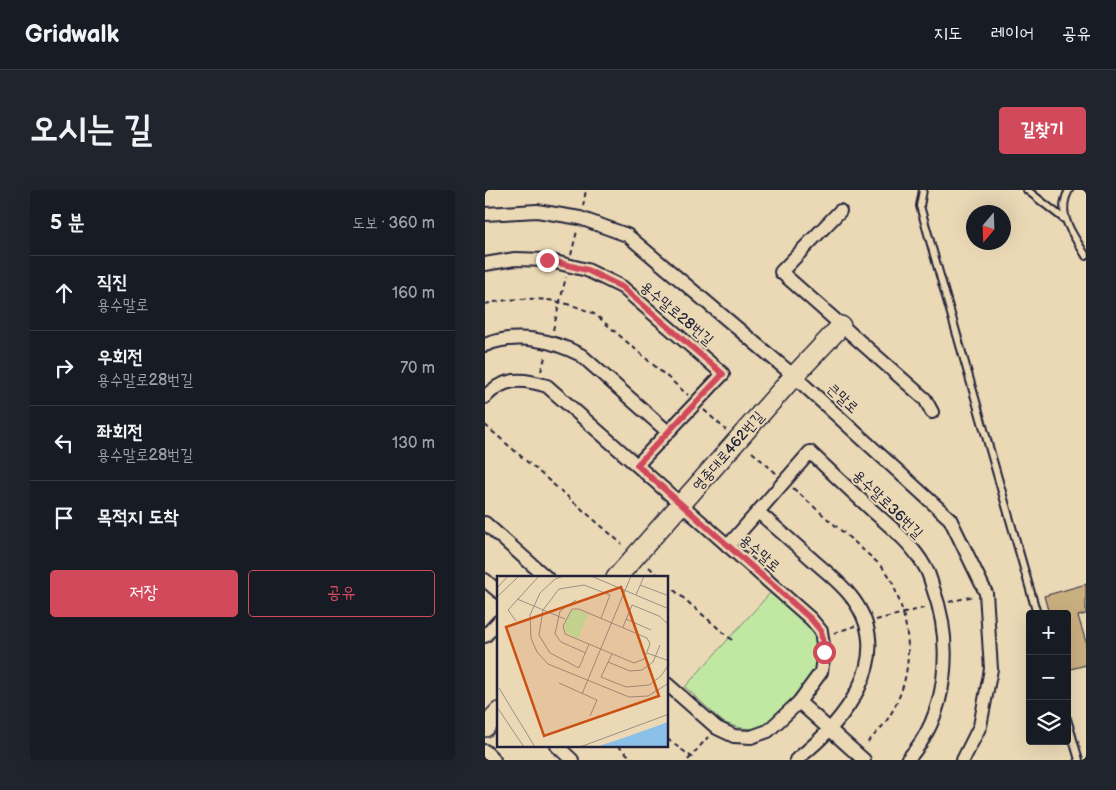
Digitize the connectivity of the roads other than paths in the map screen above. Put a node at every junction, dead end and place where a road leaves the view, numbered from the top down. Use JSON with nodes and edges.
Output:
{"nodes":[{"id":1,"x":923,"y":190,"type":"edge"},
{"id":2,"x":1027,"y":190,"type":"edge"},
{"id":3,"x":1069,"y":190,"type":"edge"},
{"id":4,"x":839,"y":211,"type":"dead end"},
{"id":5,"x":485,"y":214,"type":"edge"},
{"id":6,"x":1064,"y":218,"type":"junction"},
{"id":7,"x":1086,"y":256,"type":"edge"},
{"id":8,"x":485,"y":264,"type":"edge"},
{"id":9,"x":841,"y":326,"type":"junction"},
{"id":10,"x":485,"y":345,"type":"edge"},
{"id":11,"x":794,"y":376,"type":"junction"},
{"id":12,"x":485,"y":397,"type":"edge"},
{"id":13,"x":931,"y":412,"type":"dead end"},
{"id":14,"x":668,"y":432,"type":"junction"},
{"id":15,"x":637,"y":465,"type":"junction"},
{"id":16,"x":681,"y":504,"type":"junction"},
{"id":17,"x":758,"y":512,"type":"junction"},
{"id":18,"x":485,"y":523,"type":"edge"},
{"id":19,"x":728,"y":546,"type":"junction"},
{"id":20,"x":542,"y":576,"type":"edge"},
{"id":21,"x":619,"y":576,"type":"edge"},
{"id":22,"x":485,"y":580,"type":"edge"},
{"id":23,"x":497,"y":590,"type":"edge"},
{"id":24,"x":1036,"y":610,"type":"edge"},
{"id":25,"x":497,"y":623,"type":"edge"},
{"id":26,"x":485,"y":636,"type":"edge"},
{"id":27,"x":669,"y":686,"type":"edge"},
{"id":28,"x":799,"y":702,"type":"junction"},
{"id":29,"x":497,"y":714,"type":"edge"},
{"id":30,"x":485,"y":727,"type":"edge"},
{"id":31,"x":829,"y":729,"type":"junction"},
{"id":32,"x":1071,"y":733,"type":"edge"},
{"id":33,"x":559,"y":748,"type":"edge"},
{"id":34,"x":485,"y":751,"type":"edge"},
{"id":35,"x":494,"y":760,"type":"edge"},
{"id":36,"x":572,"y":760,"type":"edge"},
{"id":37,"x":796,"y":760,"type":"edge"},
{"id":38,"x":864,"y":760,"type":"edge"},
{"id":39,"x":907,"y":760,"type":"edge"},
{"id":40,"x":963,"y":760,"type":"edge"},
{"id":41,"x":1079,"y":760,"type":"edge"}],
"edges":[{"from":1,"to":24,"type":"lane"},
{"from":2,"to":6,"type":"lane"},
{"from":3,"to":6,"type":"lane"},
{"from":4,"to":9,"type":"street"},
{"from":5,"to":11,"type":"street","name":"큰말로"},
{"from":6,"to":7,"type":"lane"},
{"from":8,"to":14,"type":"street","name":"용수말로28번길"},
{"from":9,"to":11,"type":"street","name":"영종대로462번길"},
{"from":9,"to":13,"type":"street"},
{"from":10,"to":14,"type":"street"},
{"from":11,"to":16,"type":"street","name":"영종대로462번길"},
{"from":11,"to":40,"type":"street","name":"큰말로"},
{"from":12,"to":15,"type":"street","name":"용수말로"},
{"from":14,"to":15,"type":"street","name":"용수말로28번길"},
{"from":15,"to":16,"type":"street","name":"용수말로"},
{"from":16,"to":19,"type":"street","name":"용수말로"},
{"from":16,"to":21,"type":"street","name":"영종대로462번길"},
{"from":17,"to":19,"type":"street","name":"용수말로36번길"},
{"from":17,"to":31,"type":"street"},
{"from":17,"to":39,"type":"street","name":"용수말로36번길"},
{"from":18,"to":20,"type":"street"},
{"from":19,"to":28,"type":"street","name":"용수말로"},
{"from":22,"to":23,"type":"street"},
{"from":25,"to":26,"type":"street"},
{"from":27,"to":28,"type":"street"},
{"from":28,"to":31,"type":"street"},
{"from":29,"to":30,"type":"street"},
{"from":31,"to":37,"type":"street"},
{"from":31,"to":38,"type":"street"},
{"from":32,"to":41,"type":"lane"},
{"from":33,"to":36,"type":"street"},
{"from":34,"to":35,"type":"street"}]}
